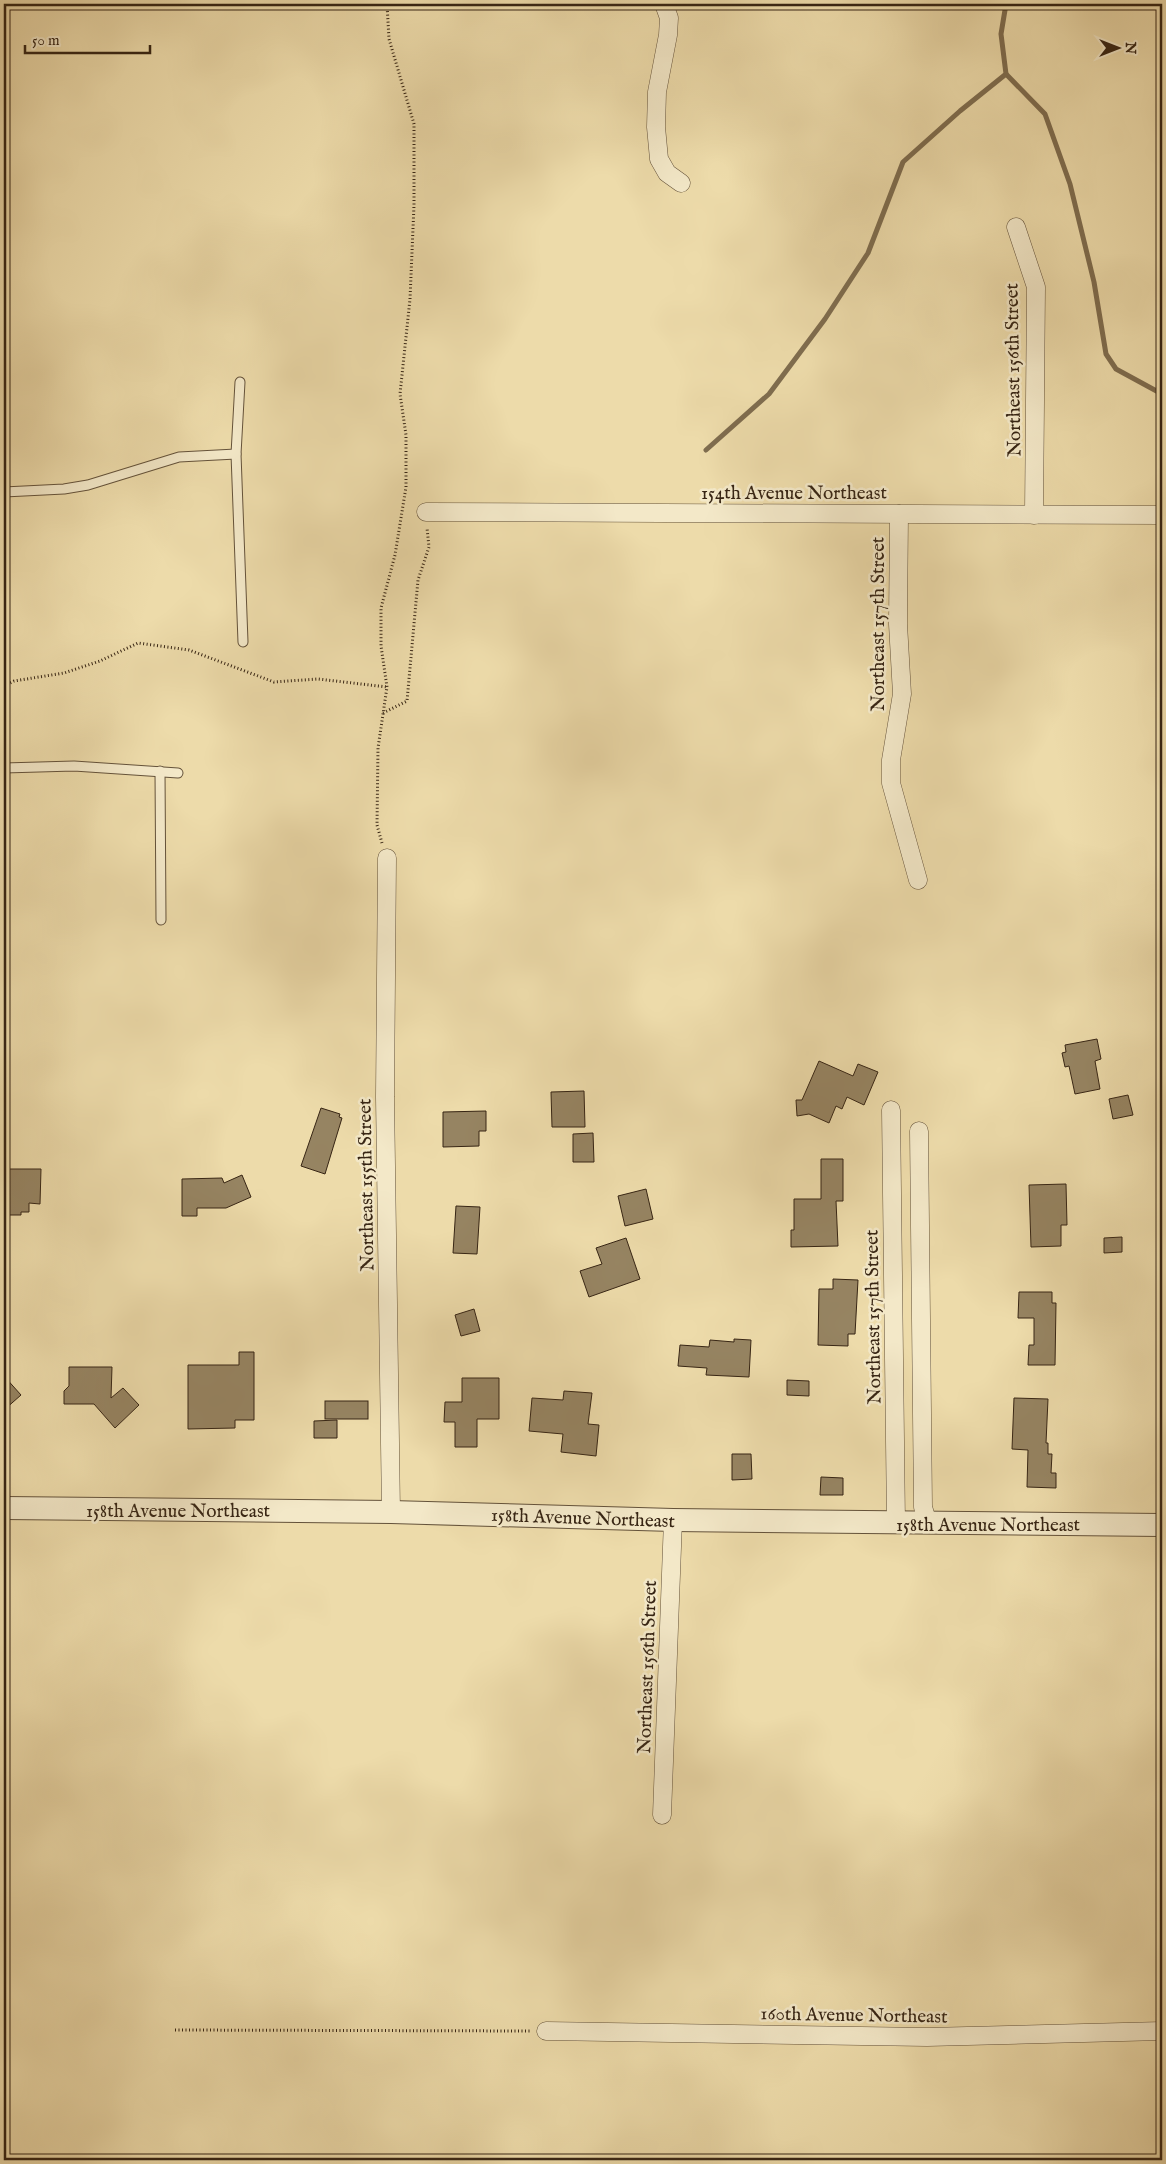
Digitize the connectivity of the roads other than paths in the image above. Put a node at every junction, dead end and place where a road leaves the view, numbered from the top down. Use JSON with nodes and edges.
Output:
{"nodes":[{"id":1,"x":664,"y":4,"type":"edge"},
{"id":2,"x":680,"y":183,"type":"dead end"},
{"id":3,"x":1016,"y":227,"type":"dead end"},
{"id":4,"x":240,"y":382,"type":"dead end"},
{"id":5,"x":236,"y":454,"type":"junction"},
{"id":6,"x":4,"y":492,"type":"edge"},
{"id":7,"x":426,"y":512,"type":"road end"},
{"id":8,"x":899,"y":514,"type":"junction"},
{"id":9,"x":1034,"y":515,"type":"junction"},
{"id":10,"x":1162,"y":515,"type":"edge"},
{"id":11,"x":243,"y":642,"type":"dead end"},
{"id":12,"x":4,"y":768,"type":"edge"},
{"id":13,"x":160,"y":771,"type":"junction"},
{"id":14,"x":178,"y":772,"type":"dead end"},
{"id":15,"x":386,"y":858,"type":"road end"},
{"id":16,"x":918,"y":880,"type":"dead end"},
{"id":17,"x":161,"y":920,"type":"dead end"},
{"id":18,"x":890,"y":1110,"type":"dead end"},
{"id":19,"x":919,"y":1131,"type":"dead end"},
{"id":20,"x":4,"y":1508,"type":"edge"},
{"id":21,"x":391,"y":1512,"type":"junction"},
{"id":22,"x":673,"y":1520,"type":"junction"},
{"id":23,"x":896,"y":1523,"type":"junction"},
{"id":24,"x":928,"y":1524,"type":"junction"},
{"id":25,"x":1162,"y":1525,"type":"edge"},
{"id":26,"x":662,"y":1815,"type":"dead end"},
{"id":27,"x":546,"y":2031,"type":"road end"},
{"id":28,"x":1162,"y":2031,"type":"edge"}],
"edges":[{"from":1,"to":2,"type":"street"},
{"from":3,"to":9,"type":"street","name":"Northeast 156th Street"},
{"from":4,"to":5,"type":"lane"},
{"from":5,"to":6,"type":"lane"},
{"from":5,"to":11,"type":"lane"},
{"from":7,"to":8,"type":"street","name":"154th Avenue Northeast"},
{"from":8,"to":9,"type":"street","name":"154th Avenue Northeast"},
{"from":8,"to":16,"type":"street","name":"Northeast 157th Street"},
{"from":9,"to":10,"type":"street","name":"154th Avenue Northeast"},
{"from":12,"to":13,"type":"lane"},
{"from":13,"to":14,"type":"lane"},
{"from":13,"to":17,"type":"lane"},
{"from":15,"to":21,"type":"street","name":"Northeast 155th Street"},
{"from":18,"to":23,"type":"street","name":"Northeast 157th Street"},
{"from":19,"to":24,"type":"street"},
{"from":20,"to":21,"type":"street","name":"158th Avenue Northeast"},
{"from":21,"to":22,"type":"street","name":"158th Avenue Northeast"},
{"from":22,"to":23,"type":"street","name":"158th Avenue Northeast"},
{"from":22,"to":26,"type":"street","name":"Northeast 156th Street"},
{"from":23,"to":24,"type":"street","name":"158th Avenue Northeast"},
{"from":24,"to":25,"type":"street","name":"158th Avenue Northeast"},
{"from":27,"to":28,"type":"street","name":"160th Avenue Northeast"}]}
